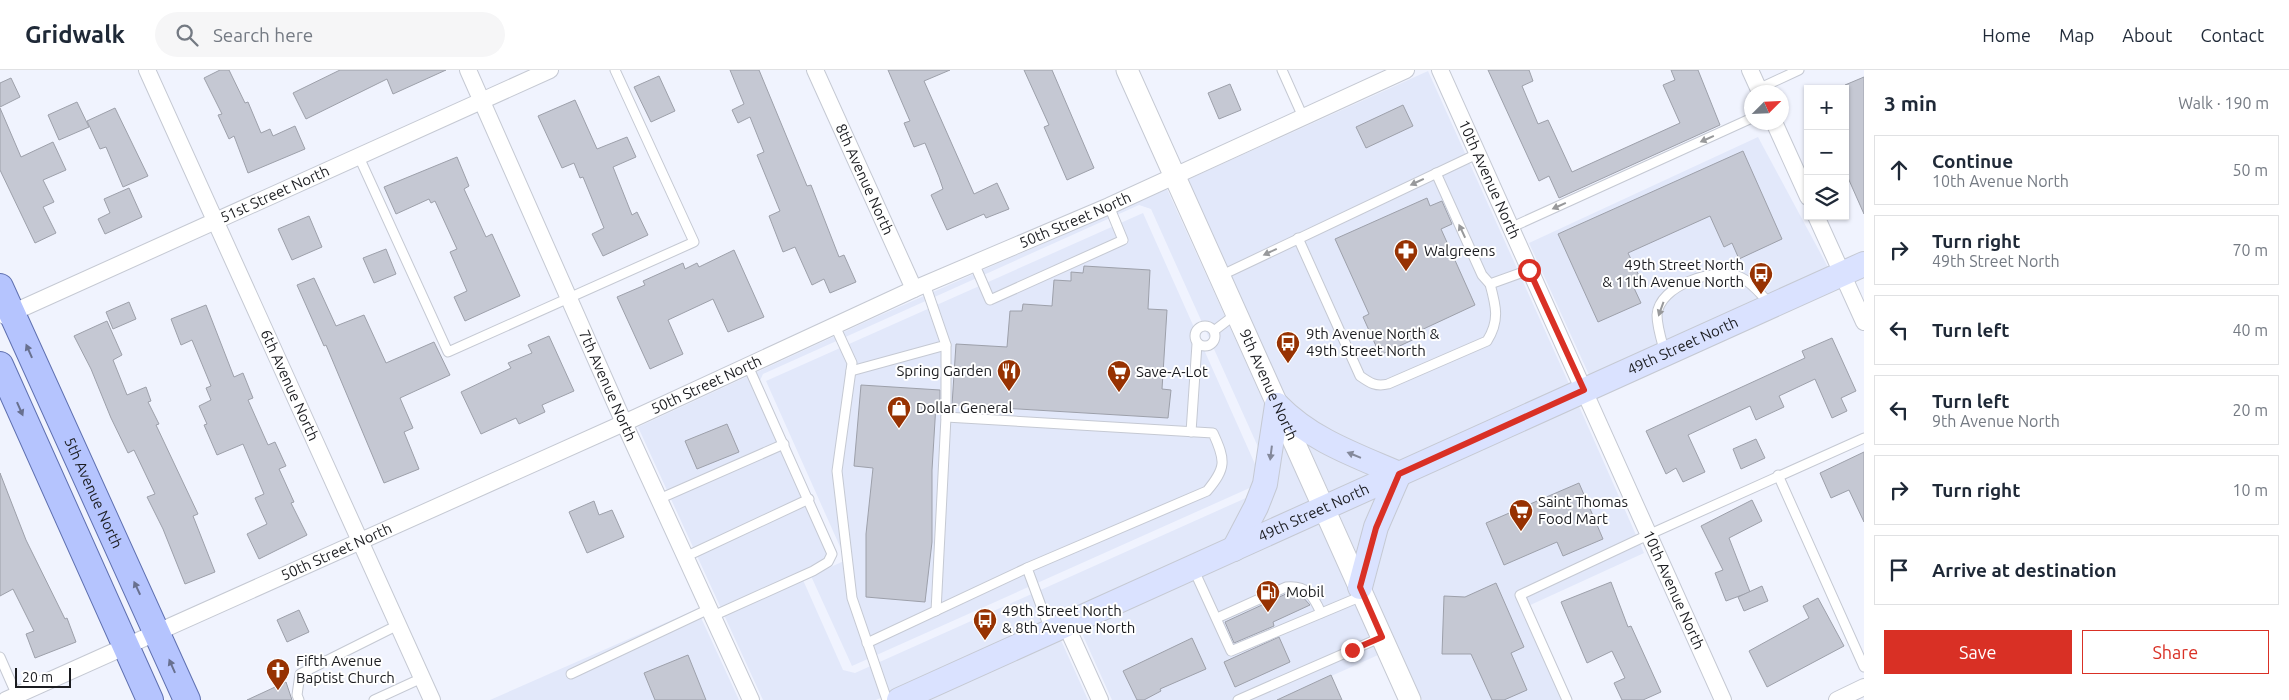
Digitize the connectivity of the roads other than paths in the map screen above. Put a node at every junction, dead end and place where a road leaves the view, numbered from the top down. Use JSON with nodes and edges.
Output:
{"nodes":[{"id":1,"x":147,"y":70,"type":"edge"},
{"id":2,"x":468,"y":70,"type":"edge"},
{"id":3,"x":550,"y":70,"type":"edge"},
{"id":4,"x":615,"y":70,"type":"edge"},
{"id":5,"x":815,"y":70,"type":"edge"},
{"id":6,"x":1127,"y":70,"type":"edge"},
{"id":7,"x":1282,"y":70,"type":"edge"},
{"id":8,"x":1406,"y":70,"type":"edge"},
{"id":9,"x":1440,"y":70,"type":"edge"},
{"id":10,"x":1750,"y":70,"type":"edge"},
{"id":11,"x":1799,"y":70,"type":"edge"},
{"id":12,"x":1756,"y":85,"type":"edge"},
{"id":13,"x":1770,"y":85,"type":"edge"},
{"id":14,"x":482,"y":102,"type":"junction"},
{"id":15,"x":1303,"y":117,"type":"junction"},
{"id":16,"x":1744,"y":122,"type":"edge"},
{"id":17,"x":1778,"y":130,"type":"edge"},
{"id":18,"x":1477,"y":154,"type":"junction"},
{"id":19,"x":359,"y":157,"type":"junction"},
{"id":20,"x":1436,"y":173,"type":"junction"},
{"id":21,"x":1173,"y":175,"type":"junction"},
{"id":22,"x":1804,"y":188,"type":"edge"},
{"id":23,"x":1109,"y":206,"type":"junction"},
{"id":24,"x":1818,"y":220,"type":"edge"},
{"id":25,"x":216,"y":222,"type":"junction"},
{"id":26,"x":1510,"y":228,"type":"junction"},
{"id":27,"x":1298,"y":238,"type":"junction"},
{"id":28,"x":974,"y":263,"type":"junction"},
{"id":29,"x":1864,"y":264,"type":"edge"},
{"id":30,"x":1529,"y":270,"type":"junction"},
{"id":31,"x":1842,"y":273,"type":"junction"},
{"id":32,"x":1219,"y":276,"type":"junction"},
{"id":33,"x":1490,"y":284,"type":"junction"},
{"id":34,"x":0,"y":287,"type":"edge"},
{"id":35,"x":920,"y":287,"type":"junction"},
{"id":36,"x":569,"y":299,"type":"junction"},
{"id":37,"x":1772,"y":305,"type":"junction"},
{"id":38,"x":1236,"y":314,"type":"junction"},
{"id":39,"x":6,"y":316,"type":"edge"},
{"id":40,"x":1864,"y":322,"type":"edge"},
{"id":41,"x":835,"y":326,"type":"junction"},
{"id":42,"x":1215,"y":330,"type":"junction"},
{"id":43,"x":1197,"y":344,"type":"junction"},
{"id":44,"x":946,"y":345,"type":"junction"},
{"id":45,"x":1665,"y":354,"type":"junction"},
{"id":46,"x":0,"y":365,"type":"edge"},
{"id":47,"x":748,"y":366,"type":"junction"},
{"id":48,"x":851,"y":371,"type":"junction"},
{"id":49,"x":1584,"y":390,"type":"junction"},
{"id":50,"x":1277,"y":405,"type":"junction"},
{"id":51,"x":946,"y":418,"type":"junction"},
{"id":52,"x":624,"y":423,"type":"junction"},
{"id":53,"x":1191,"y":432,"type":"junction"},
{"id":54,"x":1864,"y":438,"type":"edge"},
{"id":55,"x":784,"y":444,"type":"junction"},
{"id":56,"x":1399,"y":474,"type":"junction"},
{"id":57,"x":1778,"y":475,"type":"junction"},
{"id":58,"x":659,"y":499,"type":"junction"},
{"id":59,"x":809,"y":499,"type":"junction"},
{"id":60,"x":1324,"y":508,"type":"junction"},
{"id":61,"x":1648,"y":534,"type":"junction"},
{"id":62,"x":360,"y":541,"type":"junction"},
{"id":63,"x":1234,"y":549,"type":"junction"},
{"id":64,"x":685,"y":557,"type":"junction"},
{"id":65,"x":1027,"y":568,"type":"junction"},
{"id":66,"x":1193,"y":568,"type":"junction"},
{"id":67,"x":1362,"y":591,"type":"junction"},
{"id":68,"x":936,"y":611,"type":"junction"},
{"id":69,"x":711,"y":613,"type":"junction"},
{"id":70,"x":1322,"y":613,"type":"junction"},
{"id":71,"x":1217,"y":618,"type":"junction"},
{"id":72,"x":398,"y":625,"type":"junction"},
{"id":73,"x":1058,"y":628,"type":"junction"},
{"id":74,"x":157,"y":633,"type":"junction"},
{"id":75,"x":1382,"y":637,"type":"junction"},
{"id":76,"x":867,"y":643,"type":"junction"},
{"id":77,"x":126,"y":646,"type":"junction"},
{"id":78,"x":0,"y":657,"type":"edge"},
{"id":79,"x":1864,"y":667,"type":"edge"},
{"id":80,"x":571,"y":674,"type":"dead end"},
{"id":81,"x":422,"y":678,"type":"junction"},
{"id":82,"x":1864,"y":688,"type":"edge"},
{"id":83,"x":1258,"y":696,"type":"edge"},
{"id":84,"x":14,"y":698,"type":"edge"},
{"id":85,"x":150,"y":700,"type":"edge"},
{"id":86,"x":187,"y":700,"type":"edge"},
{"id":87,"x":299,"y":700,"type":"edge"},
{"id":88,"x":374,"y":700,"type":"edge"},
{"id":89,"x":432,"y":700,"type":"edge"},
{"id":90,"x":751,"y":700,"type":"edge"},
{"id":91,"x":887,"y":700,"type":"edge"},
{"id":92,"x":900,"y":700,"type":"edge"},
{"id":93,"x":1100,"y":700,"type":"edge"},
{"id":94,"x":1238,"y":700,"type":"edge"},
{"id":95,"x":1410,"y":700,"type":"edge"},
{"id":96,"x":1567,"y":700,"type":"edge"},
{"id":97,"x":1723,"y":700,"type":"edge"},
{"id":98,"x":1837,"y":700,"type":"edge"}],
"edges":[{"from":1,"to":25,"type":"street","name":"6th Avenue North"},
{"from":2,"to":14,"type":"street","name":"7th Avenue North"},
{"from":3,"to":14,"type":"street","name":"51st Street North"},
{"from":4,"to":36,"type":"lane"},
{"from":5,"to":35,"type":"street","name":"8th Avenue North"},
{"from":6,"to":21,"type":"street","name":"9th Avenue North"},
{"from":7,"to":15,"type":"lane"},
{"from":8,"to":15,"type":"street","name":"50th Street North"},
{"from":9,"to":18,"type":"street","name":"10th Avenue North"},
{"from":10,"to":12,"type":"street"},
{"from":11,"to":13,"type":"lane"},
{"from":14,"to":19,"type":"street","name":"51st Street North"},
{"from":14,"to":36,"type":"street","name":"7th Avenue North"},
{"from":15,"to":21,"type":"street","name":"50th Street North"},
{"from":16,"to":26,"type":"lane","one_way":true},
{"from":17,"to":22,"type":"street"},
{"from":18,"to":20,"type":"lane"},
{"from":18,"to":26,"type":"street","name":"10th Avenue North"},
{"from":19,"to":25,"type":"street","name":"51st Street North"},
{"from":19,"to":36,"type":"lane"},
{"from":20,"to":27,"type":"lane","one_way":true},
{"from":33,"to":20,"type":"lane","one_way":true},
{"from":21,"to":23,"type":"street","name":"50th Street North"},
{"from":21,"to":32,"type":"street","name":"9th Avenue North"},
{"from":23,"to":28,"type":"street","name":"50th Street North"},
{"from":23,"to":28,"type":"lane"},
{"from":24,"to":31,"type":"street"},
{"from":25,"to":39,"type":"street","name":"51st Street North"},
{"from":25,"to":62,"type":"street","name":"6th Avenue North"},
{"from":26,"to":30,"type":"street","name":"10th Avenue North"},
{"from":27,"to":32,"type":"lane","one_way":true},
{"from":27,"to":33,"type":"lane"},
{"from":28,"to":35,"type":"street","name":"50th Street North"},
{"from":29,"to":31,"type":"main road","name":"49th Street North"},
{"from":30,"to":33,"type":"lane"},
{"from":30,"to":49,"type":"street","name":"10th Avenue North"},
{"from":31,"to":37,"type":"main road","name":"49th Street North"},
{"from":31,"to":40,"type":"street"},
{"from":32,"to":38,"type":"street","name":"9th Avenue North"},
{"from":34,"to":39,"type":"main road","name":"5th Avenue North"},
{"from":35,"to":41,"type":"street","name":"50th Street North"},
{"from":35,"to":44,"type":"lane"},
{"from":36,"to":52,"type":"street","name":"7th Avenue North"},
{"from":37,"to":45,"type":"main road","name":"49th Street North"},
{"from":37,"to":45,"type":"lane","one_way":true},
{"from":38,"to":42,"type":"lane"},
{"from":38,"to":50,"type":"street","name":"9th Avenue North"},
{"from":74,"to":39,"type":"main road","name":"5th Avenue North","one_way":true},
{"from":41,"to":47,"type":"street","name":"50th Street North"},
{"from":41,"to":48,"type":"lane"},
{"from":42,"to":43,"type":"lane"},
{"from":42,"to":43,"type":"lane"},
{"from":43,"to":53,"type":"lane"},
{"from":44,"to":48,"type":"lane"},
{"from":44,"to":51,"type":"lane"},
{"from":45,"to":49,"type":"main road","name":"49th Street North"},
{"from":46,"to":77,"type":"main road","one_way":true},
{"from":47,"to":52,"type":"street","name":"50th Street North"},
{"from":47,"to":55,"type":"lane"},
{"from":48,"to":76,"type":"lane"},
{"from":49,"to":56,"type":"main road","name":"49th Street North"},
{"from":49,"to":61,"type":"street","name":"10th Avenue North"},
{"from":56,"to":50,"type":"main road","one_way":true},
{"from":50,"to":60,"type":"street","name":"9th Avenue North"},
{"from":50,"to":63,"type":"main road","one_way":true},
{"from":51,"to":53,"type":"lane"},
{"from":51,"to":68,"type":"lane"},
{"from":52,"to":58,"type":"street","name":"7th Avenue North"},
{"from":52,"to":62,"type":"street","name":"50th Street North"},
{"from":53,"to":65,"type":"lane"},
{"from":54,"to":57,"type":"lane"},
{"from":55,"to":58,"type":"lane"},
{"from":55,"to":59,"type":"lane"},
{"from":56,"to":60,"type":"main road","name":"49th Street North"},
{"from":56,"to":67,"type":"main road"},
{"from":57,"to":61,"type":"lane"},
{"from":57,"to":79,"type":"lane"},
{"from":58,"to":64,"type":"street","name":"7th Avenue North"},
{"from":59,"to":64,"type":"lane"},
{"from":59,"to":69,"type":"lane"},
{"from":60,"to":63,"type":"main road","name":"49th Street North"},
{"from":60,"to":67,"type":"street","name":"9th Avenue North"},
{"from":61,"to":96,"type":"lane"},
{"from":61,"to":97,"type":"street","name":"10th Avenue North"},
{"from":62,"to":72,"type":"street","name":"6th Avenue North"},
{"from":62,"to":74,"type":"street","name":"50th Street North"},
{"from":63,"to":66,"type":"main road","name":"49th Street North"},
{"from":64,"to":69,"type":"street","name":"7th Avenue North"},
{"from":65,"to":68,"type":"lane"},
{"from":65,"to":73,"type":"lane"},
{"from":66,"to":71,"type":"lane"},
{"from":66,"to":73,"type":"main road","name":"49th Street North"},
{"from":67,"to":70,"type":"lane"},
{"from":67,"to":75,"type":"street","name":"9th Avenue North"},
{"from":68,"to":76,"type":"lane"},
{"from":69,"to":80,"type":"lane"},
{"from":69,"to":90,"type":"street","name":"7th Avenue North"},
{"from":70,"to":71,"type":"lane"},
{"from":70,"to":71,"type":"lane"},
{"from":72,"to":81,"type":"street","name":"6th Avenue North"},
{"from":72,"to":87,"type":"lane"},
{"from":73,"to":92,"type":"main road","name":"49th Street North"},
{"from":73,"to":93,"type":"street"},
{"from":74,"to":77,"type":"street","name":"50th Street North"},
{"from":86,"to":74,"type":"main road","name":"5th Avenue North","one_way":true},
{"from":75,"to":83,"type":"lane"},
{"from":75,"to":95,"type":"street","name":"9th Avenue North"},
{"from":76,"to":91,"type":"lane"},
{"from":77,"to":84,"type":"street","name":"50th Street North"},
{"from":77,"to":85,"type":"main road"},
{"from":78,"to":84,"type":"lane"},
{"from":81,"to":88,"type":"lane"},
{"from":81,"to":89,"type":"street","name":"6th Avenue North"},
{"from":82,"to":98,"type":"street"},
{"from":83,"to":94,"type":"lane"}]}
